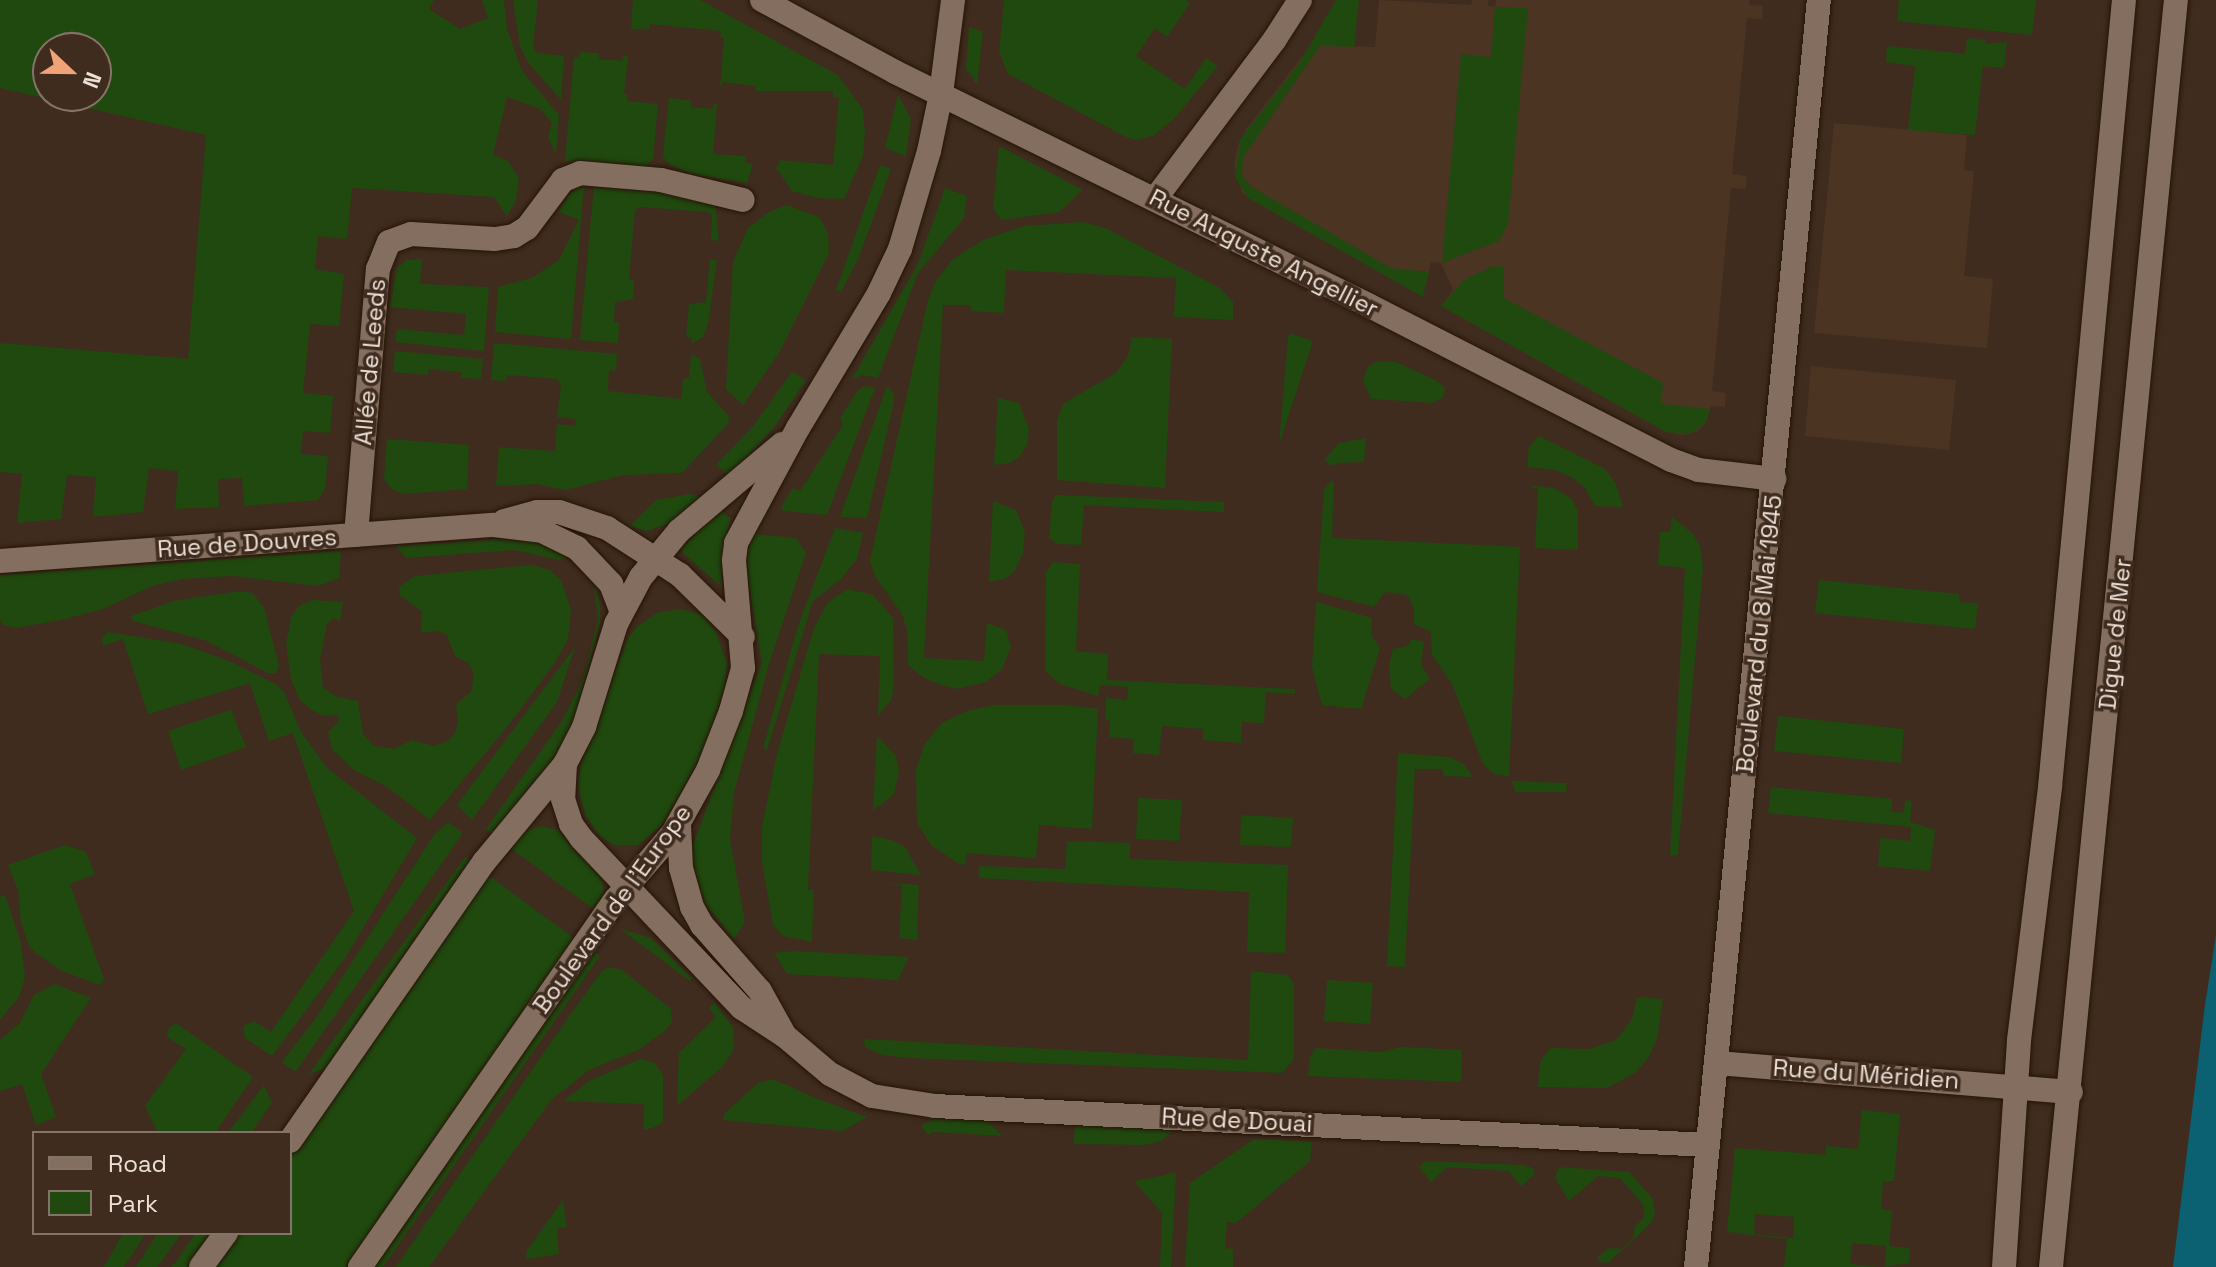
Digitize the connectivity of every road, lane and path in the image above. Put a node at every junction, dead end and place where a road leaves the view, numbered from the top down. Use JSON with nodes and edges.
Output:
{"nodes":[{"id":1,"x":762,"y":0,"type":"edge"},
{"id":2,"x":953,"y":0,"type":"edge"},
{"id":3,"x":1300,"y":0,"type":"edge"},
{"id":4,"x":1819,"y":0,"type":"edge"},
{"id":5,"x":2124,"y":0,"type":"edge"},
{"id":6,"x":2176,"y":0,"type":"edge"},
{"id":7,"x":941,"y":94,"type":"junction"},
{"id":8,"x":1155,"y":199,"type":"junction"},
{"id":9,"x":743,"y":200,"type":"dead end"},
{"id":10,"x":798,"y":428,"type":"junction"},
{"id":11,"x":1774,"y":479,"type":"junction"},
{"id":12,"x":494,"y":525,"type":"junction"},
{"id":13,"x":356,"y":535,"type":"junction"},
{"id":14,"x":656,"y":557,"type":"junction"},
{"id":15,"x":0,"y":561,"type":"edge"},
{"id":16,"x":622,"y":612,"type":"junction"},
{"id":17,"x":743,"y":637,"type":"junction"},
{"id":18,"x":565,"y":764,"type":"junction"},
{"id":19,"x":679,"y":824,"type":"junction"},
{"id":20,"x":628,"y":885,"type":"junction"},
{"id":21,"x":785,"y":1036,"type":"junction"},
{"id":22,"x":1717,"y":1063,"type":"junction"},
{"id":23,"x":2015,"y":1085,"type":"junction"},
{"id":24,"x":2071,"y":1092,"type":"junction"},
{"id":25,"x":292,"y":1138,"type":"edge"},
{"id":26,"x":1708,"y":1145,"type":"junction"},
{"id":27,"x":225,"y":1235,"type":"edge"},
{"id":28,"x":201,"y":1267,"type":"edge"},
{"id":29,"x":360,"y":1267,"type":"edge"},
{"id":30,"x":1696,"y":1267,"type":"edge"},
{"id":31,"x":2004,"y":1267,"type":"edge"},
{"id":32,"x":2051,"y":1267,"type":"edge"}],
"edges":[{"from":1,"to":7,"type":"street","name":"Rue Auguste Angellier"},
{"from":2,"to":7,"type":"street","name":"Boulevard de l'Europe"},
{"from":3,"to":8,"type":"street"},
{"from":4,"to":11,"type":"street","name":"Boulevard du 8 Mai 1945"},
{"from":5,"to":23,"type":"street","name":"Digue de Mer"},
{"from":6,"to":24,"type":"street","name":"Digue de Mer"},
{"from":7,"to":8,"type":"street","name":"Rue Auguste Angellier"},
{"from":7,"to":10,"type":"street","name":"Boulevard de l'Europe"},
{"from":8,"to":11,"type":"street","name":"Rue Auguste Angellier"},
{"from":9,"to":13,"type":"street","name":"Allée de Leeds"},
{"from":10,"to":14,"type":"street","name":"Boulevard de l'Europe"},
{"from":10,"to":17,"type":"street","name":"Boulevard de l'Europe"},
{"from":11,"to":22,"type":"street","name":"Boulevard du 8 Mai 1945"},
{"from":12,"to":13,"type":"street","name":"Rue de Douvres"},
{"from":12,"to":14,"type":"street","name":"Rue de Douvres"},
{"from":12,"to":16,"type":"street","name":"Rue de Douvres"},
{"from":13,"to":15,"type":"street","name":"Rue de Douvres"},
{"from":14,"to":16,"type":"street","name":"Boulevard de l'Europe"},
{"from":14,"to":17,"type":"street","name":"Rue de Douvres"},
{"from":16,"to":18,"type":"street","name":"Boulevard de l'Europe"},
{"from":17,"to":19,"type":"street","name":"Boulevard de l'Europe"},
{"from":18,"to":20,"type":"street","name":"Rue de Douai"},
{"from":18,"to":25,"type":"street","name":"Boulevard de l'Europe"},
{"from":19,"to":20,"type":"street","name":"Boulevard de l'Europe"},
{"from":19,"to":21,"type":"street","name":"Rue de Douai"},
{"from":20,"to":21,"type":"street","name":"Rue de Douai"},
{"from":20,"to":29,"type":"street","name":"Boulevard de l'Europe"},
{"from":21,"to":26,"type":"street","name":"Rue de Douai"},
{"from":22,"to":23,"type":"street","name":"Rue du Méridien"},
{"from":22,"to":26,"type":"street","name":"Boulevard du 8 Mai 1945"},
{"from":23,"to":24,"type":"street","name":"Rue du Méridien"},
{"from":23,"to":31,"type":"street","name":"Digue de Mer"},
{"from":24,"to":32,"type":"street","name":"Digue de Mer"},
{"from":26,"to":30,"type":"street","name":"Boulevard du 8 Mai 1945"},
{"from":27,"to":28,"type":"street"}]}
